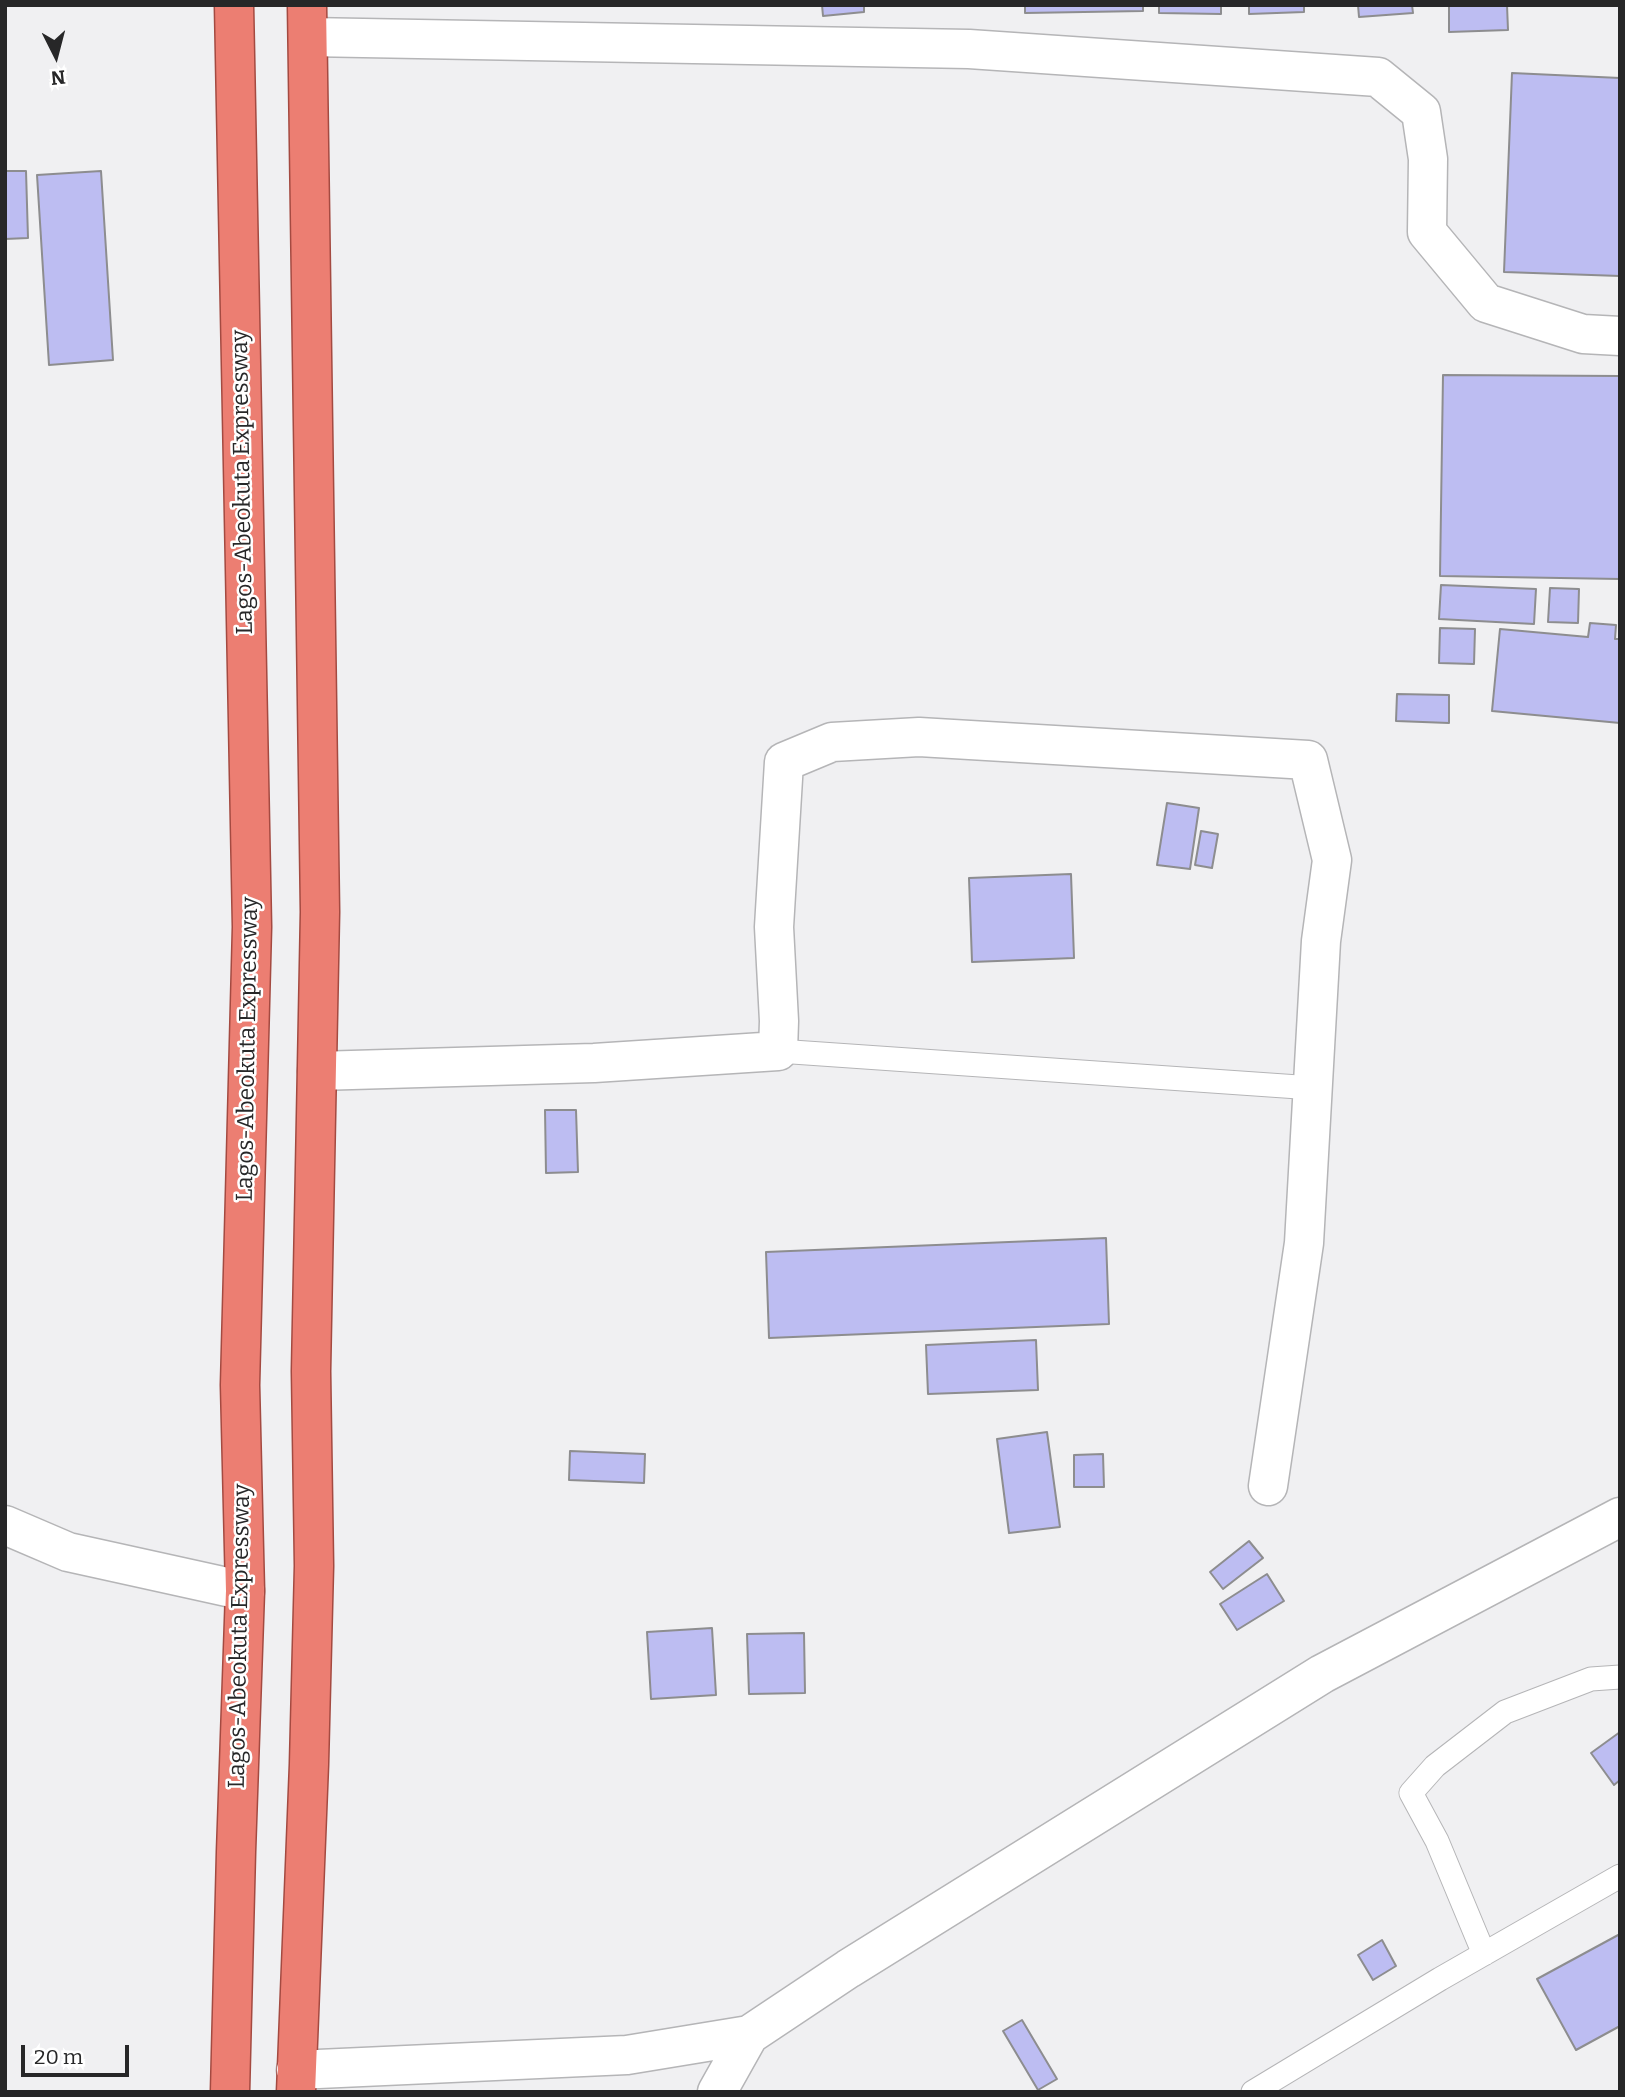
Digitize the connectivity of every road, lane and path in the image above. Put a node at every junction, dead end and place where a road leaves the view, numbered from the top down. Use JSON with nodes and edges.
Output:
{"nodes":[{"id":1,"x":234,"y":5,"type":"edge"},
{"id":2,"x":307,"y":21,"type":"edge"},
{"id":3,"x":1620,"y":336,"type":"edge"},
{"id":4,"x":778,"y":1051,"type":"junction"},
{"id":5,"x":317,"y":1072,"type":"junction"},
{"id":6,"x":1313,"y":1088,"type":"junction"},
{"id":7,"x":1268,"y":1486,"type":"dead end"},
{"id":8,"x":1620,"y":1517,"type":"edge"},
{"id":9,"x":5,"y":1525,"type":"edge"},
{"id":10,"x":246,"y":1591,"type":"junction"},
{"id":11,"x":1620,"y":1677,"type":"edge"},
{"id":12,"x":1620,"y":1876,"type":"edge"},
{"id":13,"x":1484,"y":1954,"type":"junction"},
{"id":14,"x":749,"y":2035,"type":"junction"},
{"id":15,"x":296,"y":2081,"type":"edge"},
{"id":16,"x":230,"y":2092,"type":"edge"},
{"id":17,"x":717,"y":2092,"type":"edge"},
{"id":18,"x":1253,"y":2092,"type":"edge"}],
"edges":[{"from":1,"to":10,"type":"highway","name":"Lagos-Abeokuta Expressway"},
{"from":2,"to":3,"type":"street"},
{"from":2,"to":5,"type":"highway"},
{"from":4,"to":5,"type":"street"},
{"from":4,"to":6,"type":"lane"},
{"from":4,"to":6,"type":"street"},
{"from":5,"to":15,"type":"highway"},
{"from":6,"to":7,"type":"street"},
{"from":8,"to":14,"type":"street"},
{"from":9,"to":10,"type":"street"},
{"from":10,"to":16,"type":"highway","name":"Lagos-Abeokuta Expressway"},
{"from":11,"to":13,"type":"lane"},
{"from":12,"to":13,"type":"lane"},
{"from":13,"to":18,"type":"lane"},
{"from":14,"to":15,"type":"street"},
{"from":14,"to":17,"type":"street"}]}
